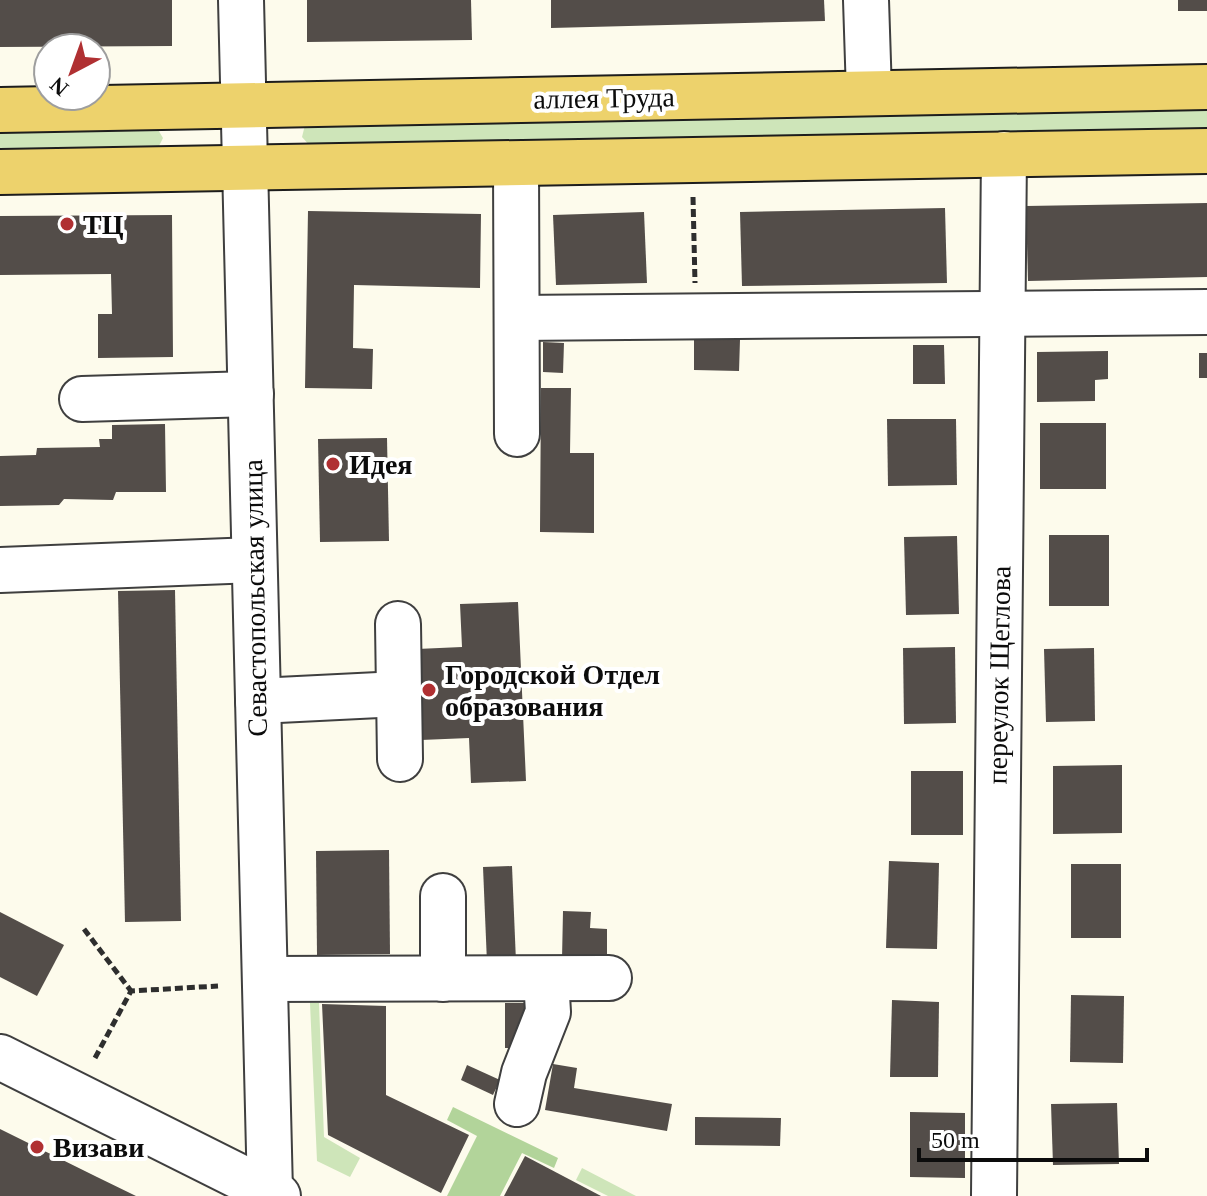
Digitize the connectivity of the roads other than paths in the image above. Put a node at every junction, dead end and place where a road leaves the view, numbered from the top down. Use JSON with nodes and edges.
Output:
{"nodes":[{"id":1,"x":241,"y":0,"type":"edge"},
{"id":2,"x":866,"y":0,"type":"edge"},
{"id":3,"x":1207,"y":87,"type":"edge"},
{"id":4,"x":869,"y":93,"type":"junction"},
{"id":5,"x":243,"y":105,"type":"junction"},
{"id":6,"x":0,"y":110,"type":"edge"},
{"id":7,"x":1207,"y":151,"type":"edge"},
{"id":8,"x":1004,"y":154,"type":"junction"},
{"id":9,"x":516,"y":164,"type":"junction"},
{"id":10,"x":245,"y":168,"type":"junction"},
{"id":11,"x":0,"y":172,"type":"edge"},
{"id":12,"x":1207,"y":312,"type":"edge"},
{"id":13,"x":1003,"y":313,"type":"junction"},
{"id":14,"x":517,"y":318,"type":"junction"},
{"id":15,"x":251,"y":394,"type":"junction"},
{"id":16,"x":82,"y":399,"type":"dead end"},
{"id":17,"x":517,"y":434,"type":"dead end"},
{"id":18,"x":254,"y":560,"type":"junction"},
{"id":19,"x":0,"y":570,"type":"edge"},
{"id":20,"x":398,"y":624,"type":"dead end"},
{"id":21,"x":399,"y":694,"type":"junction"},
{"id":22,"x":258,"y":701,"type":"junction"},
{"id":23,"x":400,"y":759,"type":"dead end"},
{"id":24,"x":443,"y":896,"type":"dead end"},
{"id":25,"x":609,"y":978,"type":"dead end"},
{"id":26,"x":265,"y":979,"type":"junction"},
{"id":27,"x":443,"y":979,"type":"junction"},
{"id":28,"x":546,"y":979,"type":"junction"},
{"id":29,"x":0,"y":1057,"type":"edge"},
{"id":30,"x":517,"y":1104,"type":"dead end"},
{"id":31,"x":272,"y":1195,"type":"edge"},
{"id":32,"x":994,"y":1196,"type":"edge"}],
"edges":[{"from":1,"to":5,"type":"street","name":"Севастопольская улица"},
{"from":2,"to":4,"type":"street"},
{"from":3,"to":4,"type":"main road","name":"аллея Труда"},
{"from":4,"to":5,"type":"main road","name":"аллея Труда"},
{"from":5,"to":6,"type":"main road","name":"аллея Труда"},
{"from":5,"to":10,"type":"street","name":"Севастопольская улица"},
{"from":7,"to":8,"type":"main road"},
{"from":8,"to":9,"type":"main road"},
{"from":8,"to":13,"type":"street","name":"переулок Щеглова"},
{"from":9,"to":10,"type":"main road"},
{"from":9,"to":14,"type":"street"},
{"from":10,"to":11,"type":"main road"},
{"from":10,"to":15,"type":"street","name":"Севастопольская улица"},
{"from":12,"to":13,"type":"street"},
{"from":13,"to":14,"type":"street"},
{"from":13,"to":32,"type":"street","name":"переулок Щеглова"},
{"from":14,"to":17,"type":"street"},
{"from":15,"to":16,"type":"street"},
{"from":15,"to":18,"type":"street","name":"Севастопольская улица"},
{"from":18,"to":19,"type":"street"},
{"from":18,"to":22,"type":"street","name":"Севастопольская улица"},
{"from":20,"to":21,"type":"street"},
{"from":21,"to":22,"type":"street"},
{"from":21,"to":23,"type":"street"},
{"from":22,"to":26,"type":"street","name":"Севастопольская улица"},
{"from":24,"to":27,"type":"street"},
{"from":25,"to":28,"type":"street"},
{"from":26,"to":27,"type":"street"},
{"from":26,"to":31,"type":"street","name":"Севастопольская улица"},
{"from":27,"to":28,"type":"street"},
{"from":28,"to":30,"type":"street"},
{"from":29,"to":31,"type":"street"}]}
